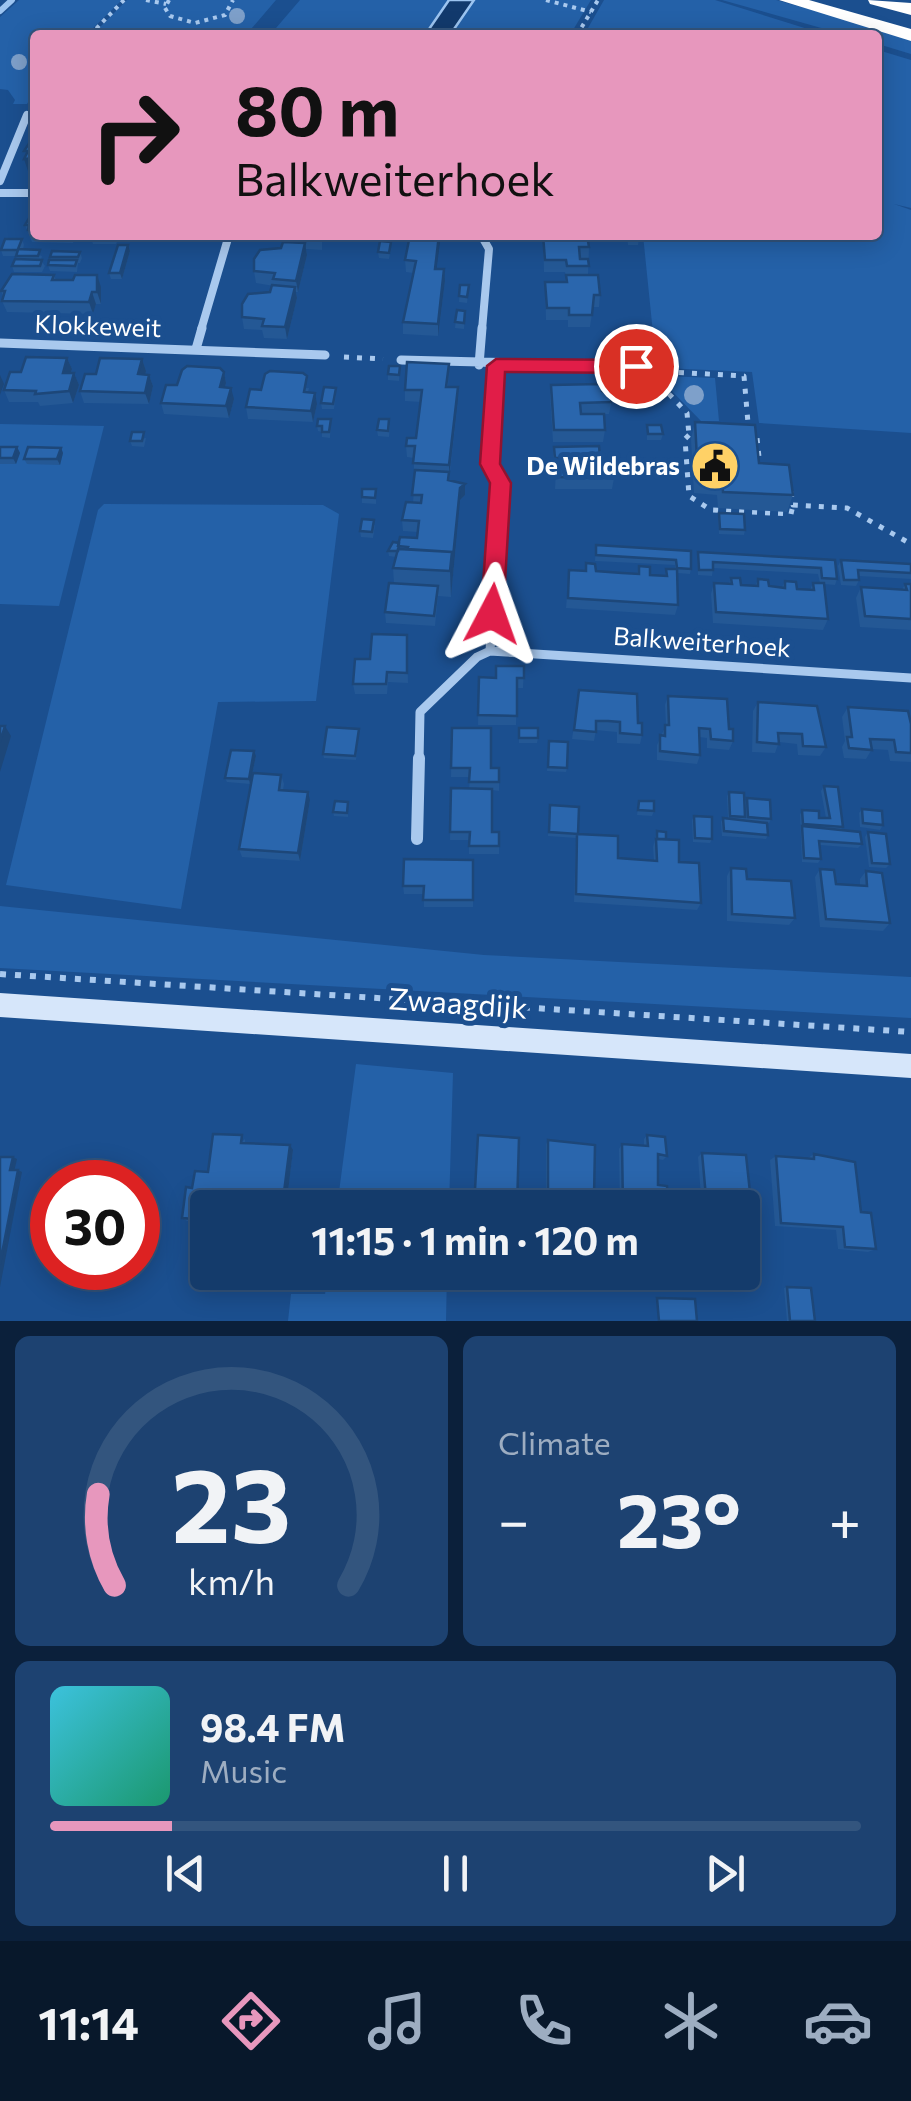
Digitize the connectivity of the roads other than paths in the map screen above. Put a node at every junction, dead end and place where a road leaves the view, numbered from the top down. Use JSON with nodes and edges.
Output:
{"nodes":[{"id":1,"x":788,"y":0,"type":"edge"},
{"id":2,"x":877,"y":0,"type":"edge"},
{"id":3,"x":911,"y":9,"type":"edge"},
{"id":4,"x":911,"y":35,"type":"edge"},
{"id":5,"x":27,"y":115,"type":"dead end"},
{"id":6,"x":0,"y":181,"type":"edge"},
{"id":7,"x":0,"y":192,"type":"edge"},
{"id":8,"x":30,"y":193,"type":"edge"},
{"id":9,"x":228,"y":240,"type":"edge"},
{"id":10,"x":484,"y":240,"type":"edge"},
{"id":11,"x":0,"y":343,"type":"edge"},
{"id":12,"x":196,"y":349,"type":"junction"},
{"id":13,"x":325,"y":356,"type":"road end"},
{"id":14,"x":401,"y":360,"type":"road end"},
{"id":15,"x":479,"y":364,"type":"junction"},
{"id":16,"x":496,"y":366,"type":"junction"},
{"id":17,"x":642,"y":369,"type":"road end"},
{"id":18,"x":490,"y":651,"type":"junction"},
{"id":19,"x":911,"y":678,"type":"edge"},
{"id":20,"x":417,"y":839,"type":"dead end"},
{"id":21,"x":0,"y":1005,"type":"edge"},
{"id":22,"x":911,"y":1066,"type":"edge"}],
"edges":[{"from":1,"to":4,"type":"highway"},
{"from":2,"to":3,"type":"highway"},
{"from":5,"to":6,"type":"street"},
{"from":7,"to":8,"type":"street"},
{"from":9,"to":12,"type":"street","name":"Klokkeweit"},
{"from":10,"to":15,"type":"street"},
{"from":11,"to":12,"type":"street","name":"Klokkeweit"},
{"from":12,"to":13,"type":"street","name":"Klokkeweit"},
{"from":14,"to":15,"type":"street"},
{"from":15,"to":16,"type":"street"},
{"from":16,"to":17,"type":"street"},
{"from":16,"to":18,"type":"street"},
{"from":18,"to":19,"type":"street","name":"Balkweiterhoek"},
{"from":18,"to":20,"type":"street"},
{"from":21,"to":22,"type":"street","name":"Zwaagdijk"}]}
